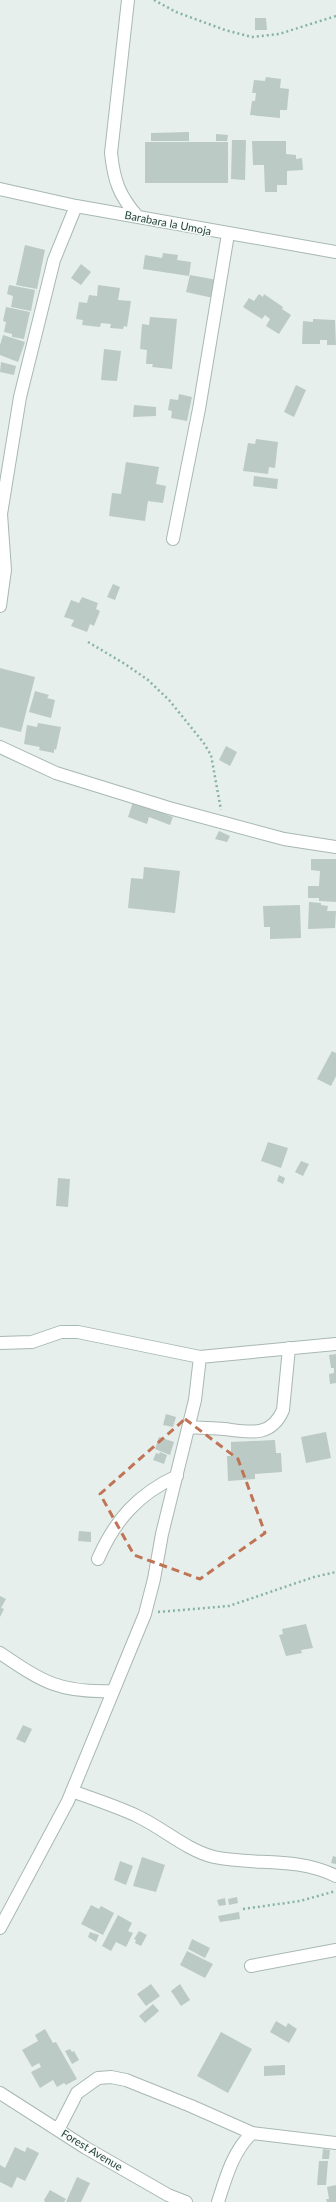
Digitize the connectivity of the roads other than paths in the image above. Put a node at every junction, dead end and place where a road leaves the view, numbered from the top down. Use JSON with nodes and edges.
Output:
{"nodes":[{"id":1,"x":128,"y":0,"type":"edge"},
{"id":2,"x":0,"y":189,"type":"edge"},
{"id":3,"x":76,"y":206,"type":"junction"},
{"id":4,"x":137,"y":216,"type":"junction"},
{"id":5,"x":228,"y":234,"type":"junction"},
{"id":6,"x":336,"y":252,"type":"edge"},
{"id":7,"x":1,"y":514,"type":"edge"},
{"id":8,"x":173,"y":539,"type":"dead end"},
{"id":9,"x":0,"y":606,"type":"edge"},
{"id":10,"x":0,"y":747,"type":"edge"},
{"id":11,"x":336,"y":847,"type":"edge"},
{"id":12,"x":0,"y":1343,"type":"edge"},
{"id":13,"x":336,"y":1344,"type":"edge"},
{"id":14,"x":289,"y":1348,"type":"junction"},
{"id":15,"x":200,"y":1357,"type":"junction"},
{"id":16,"x":189,"y":1428,"type":"junction"},
{"id":17,"x":177,"y":1476,"type":"junction"},
{"id":18,"x":98,"y":1559,"type":"dead end"},
{"id":19,"x":0,"y":1653,"type":"edge"},
{"id":20,"x":113,"y":1691,"type":"junction"},
{"id":21,"x":72,"y":1791,"type":"junction"},
{"id":22,"x":336,"y":1876,"type":"edge"},
{"id":23,"x":0,"y":1928,"type":"edge"},
{"id":24,"x":336,"y":1950,"type":"edge"},
{"id":25,"x":250,"y":1966,"type":"dead end"},
{"id":26,"x":0,"y":2093,"type":"edge"},
{"id":27,"x":58,"y":2130,"type":"junction"},
{"id":28,"x":252,"y":2133,"type":"junction"},
{"id":29,"x":336,"y":2143,"type":"edge"},
{"id":30,"x":186,"y":2202,"type":"edge"},
{"id":31,"x":218,"y":2202,"type":"edge"}],
"edges":[{"from":1,"to":4,"type":"street"},
{"from":2,"to":3,"type":"street","name":"Barabara la Umoja"},
{"from":3,"to":4,"type":"street","name":"Barabara la Umoja"},
{"from":3,"to":7,"type":"street"},
{"from":4,"to":5,"type":"street","name":"Barabara la Umoja"},
{"from":5,"to":6,"type":"street","name":"Barabara la Umoja"},
{"from":5,"to":8,"type":"street"},
{"from":7,"to":9,"type":"street"},
{"from":10,"to":11,"type":"street"},
{"from":12,"to":15,"type":"street"},
{"from":13,"to":14,"type":"street"},
{"from":14,"to":15,"type":"street"},
{"from":14,"to":16,"type":"street"},
{"from":15,"to":16,"type":"street"},
{"from":16,"to":17,"type":"street"},
{"from":17,"to":18,"type":"street"},
{"from":17,"to":20,"type":"street"},
{"from":19,"to":20,"type":"street"},
{"from":20,"to":21,"type":"street"},
{"from":21,"to":22,"type":"street"},
{"from":21,"to":23,"type":"street"},
{"from":24,"to":25,"type":"street"},
{"from":26,"to":27,"type":"street","name":"Forest Avenue"},
{"from":27,"to":28,"type":"street"},
{"from":27,"to":30,"type":"street","name":"Forest Avenue"},
{"from":28,"to":29,"type":"street"},
{"from":28,"to":31,"type":"street"}]}
